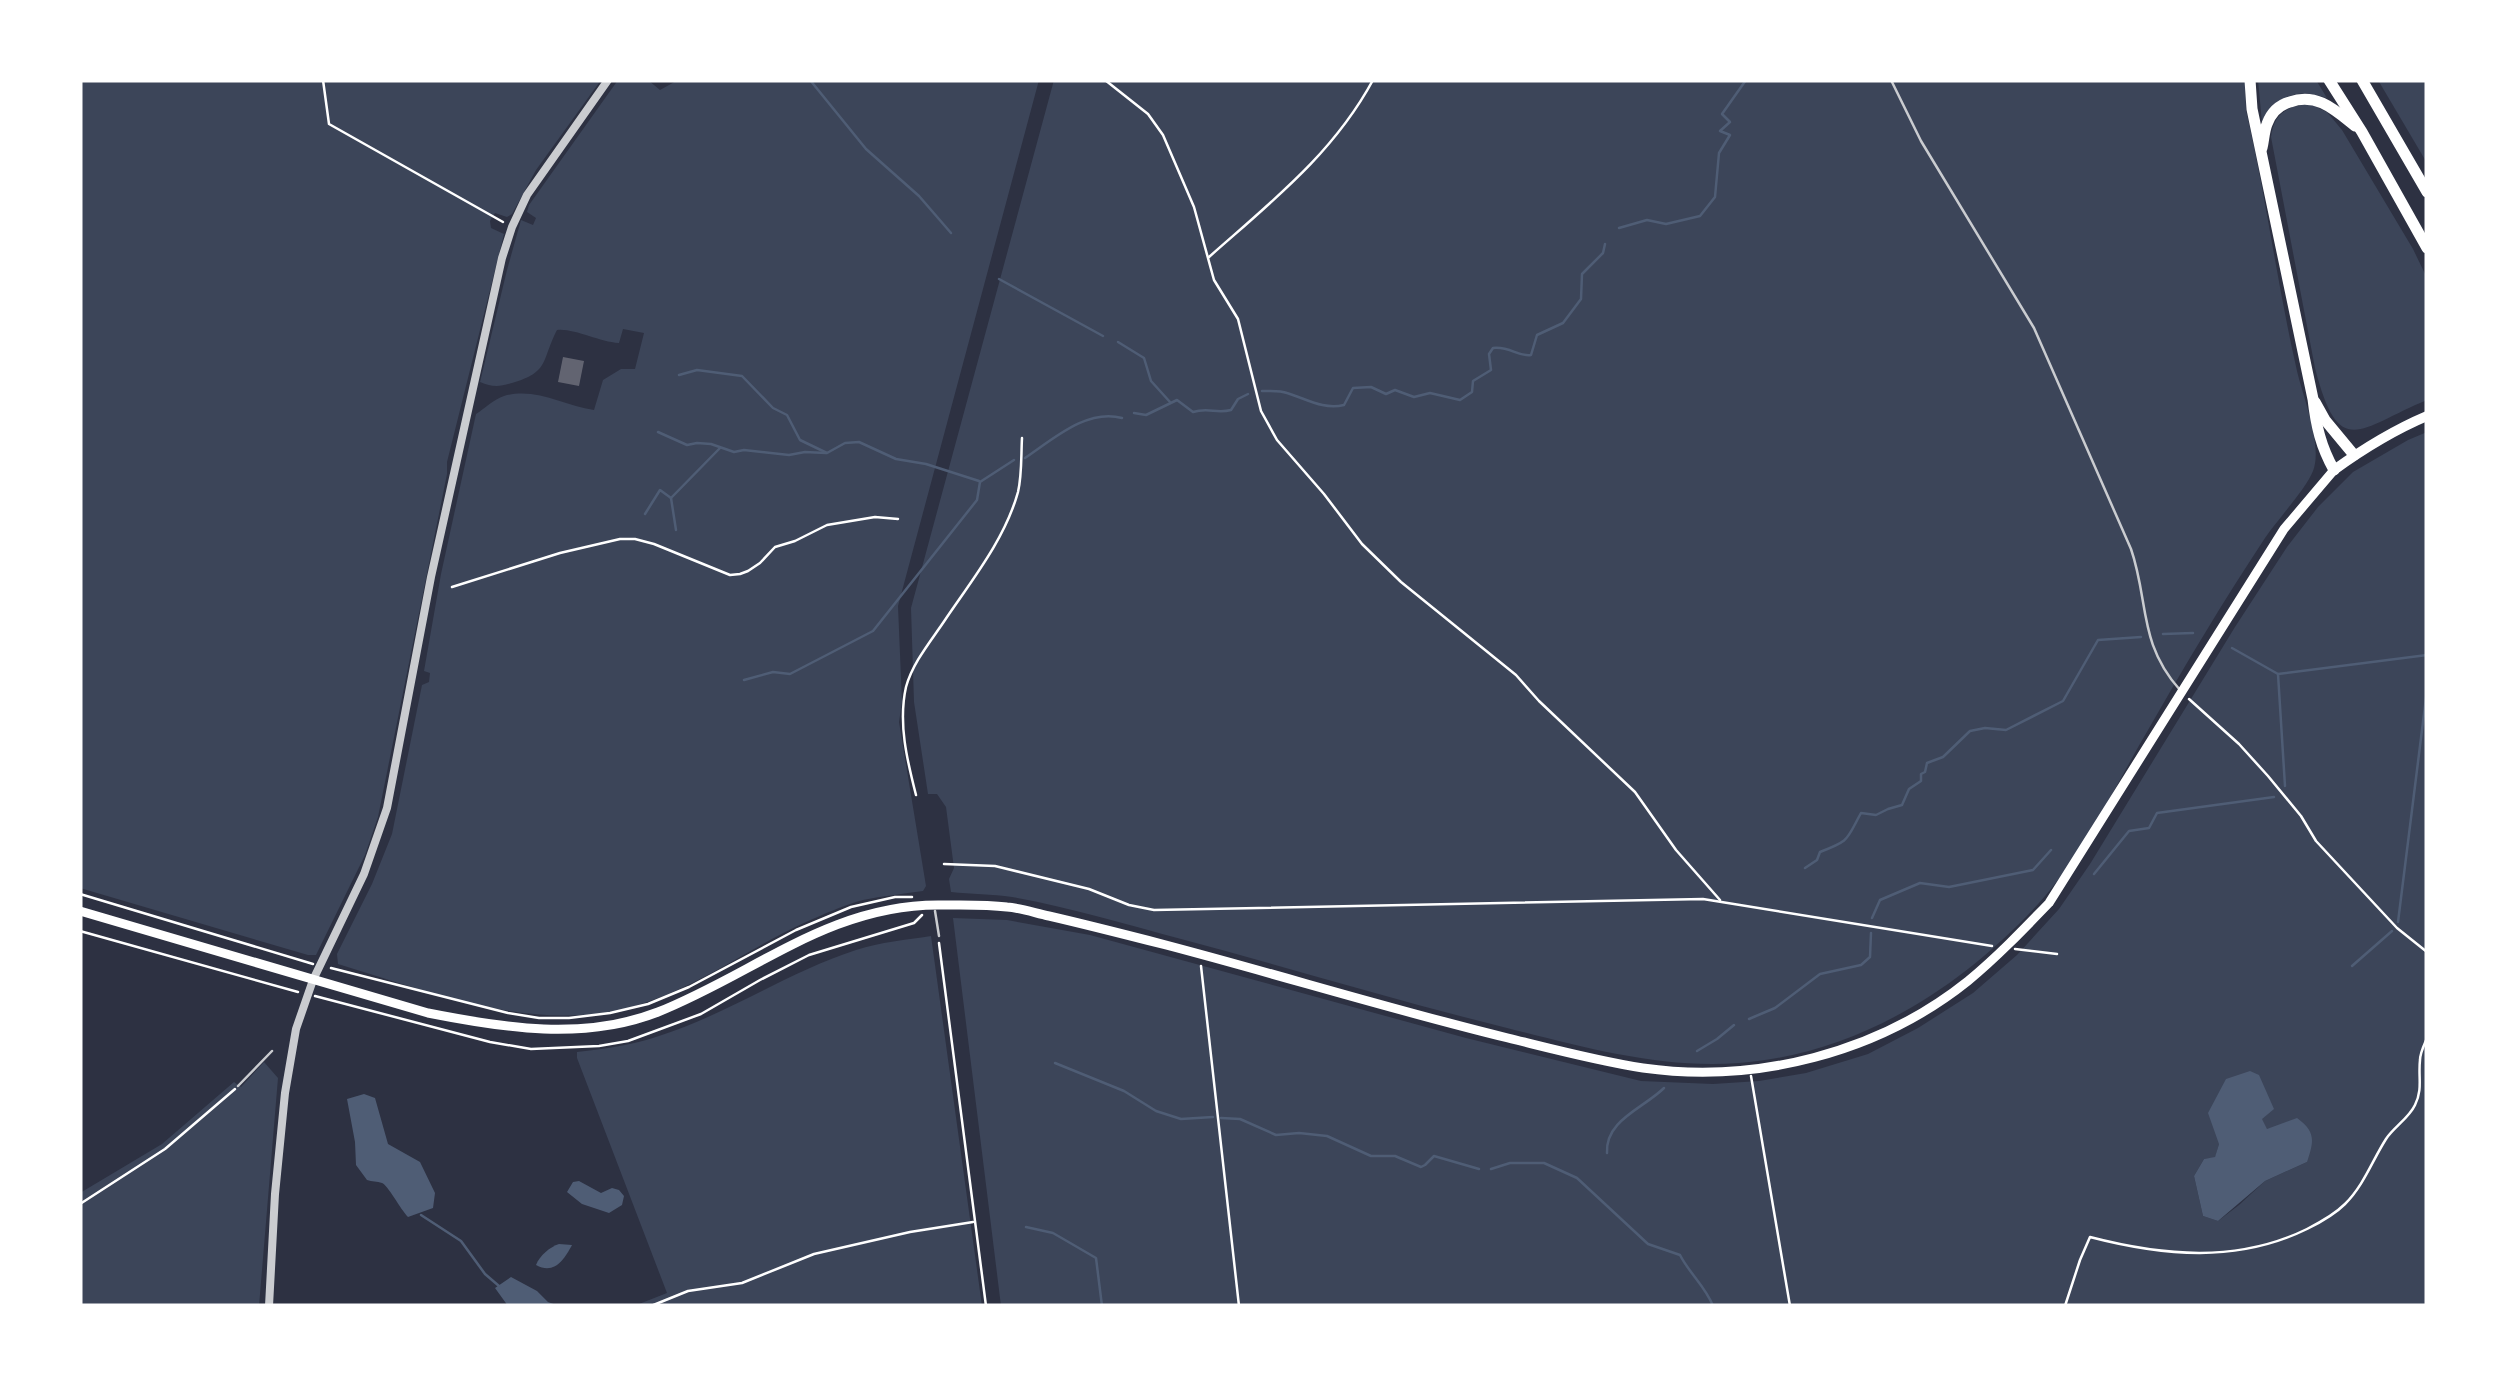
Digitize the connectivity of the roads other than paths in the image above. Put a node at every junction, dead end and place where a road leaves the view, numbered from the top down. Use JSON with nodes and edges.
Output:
{"nodes":[{"id":1,"x":608,"y":80,"type":"edge"},
{"id":2,"x":1890,"y":80,"type":"edge"},
{"id":3,"x":2250,"y":80,"type":"edge"},
{"id":4,"x":2329,"y":80,"type":"edge"},
{"id":5,"x":2362,"y":80,"type":"edge"},
{"id":6,"x":2371,"y":80,"type":"edge"},
{"id":7,"x":2382,"y":110,"type":"junction"},
{"id":8,"x":2362,"y":132,"type":"junction"},
{"id":9,"x":2262,"y":152,"type":"junction"},
{"id":10,"x":2427,"y":192,"type":"edge"},
{"id":11,"x":2427,"y":248,"type":"edge"},
{"id":12,"x":2313,"y":399,"type":"junction"},
{"id":13,"x":2427,"y":416,"type":"edge"},
{"id":14,"x":2354,"y":455,"type":"junction"},
{"id":15,"x":2334,"y":470,"type":"junction"},
{"id":16,"x":2181,"y":691,"type":"junction"},
{"id":17,"x":934,"y":905,"type":"junction"},
{"id":18,"x":80,"y":911,"type":"edge"},
{"id":19,"x":938,"y":936,"type":"road end"},
{"id":20,"x":312,"y":980,"type":"junction"},
{"id":21,"x":272,"y":1052,"type":"dead end"},
{"id":22,"x":238,"y":1086,"type":"road end"},
{"id":23,"x":269,"y":1306,"type":"edge"}],
"edges":[{"from":1,"to":20,"type":"street"},
{"from":2,"to":16,"type":"lane"},
{"from":3,"to":9,"type":"highway"},
{"from":4,"to":8,"type":"highway"},
{"from":5,"to":7,"type":"highway"},
{"from":6,"to":7,"type":"highway"},
{"from":7,"to":10,"type":"highway"},
{"from":8,"to":9,"type":"highway"},
{"from":8,"to":11,"type":"highway"},
{"from":9,"to":12,"type":"highway"},
{"from":12,"to":14,"type":"highway"},
{"from":12,"to":15,"type":"highway"},
{"from":13,"to":14,"type":"main road"},
{"from":14,"to":15,"type":"main road"},
{"from":15,"to":16,"type":"main road"},
{"from":16,"to":17,"type":"main road"},
{"from":17,"to":19,"type":"lane"},
{"from":17,"to":20,"type":"main road"},
{"from":18,"to":20,"type":"main road"},
{"from":20,"to":23,"type":"street"},
{"from":21,"to":22,"type":"lane"}]}
